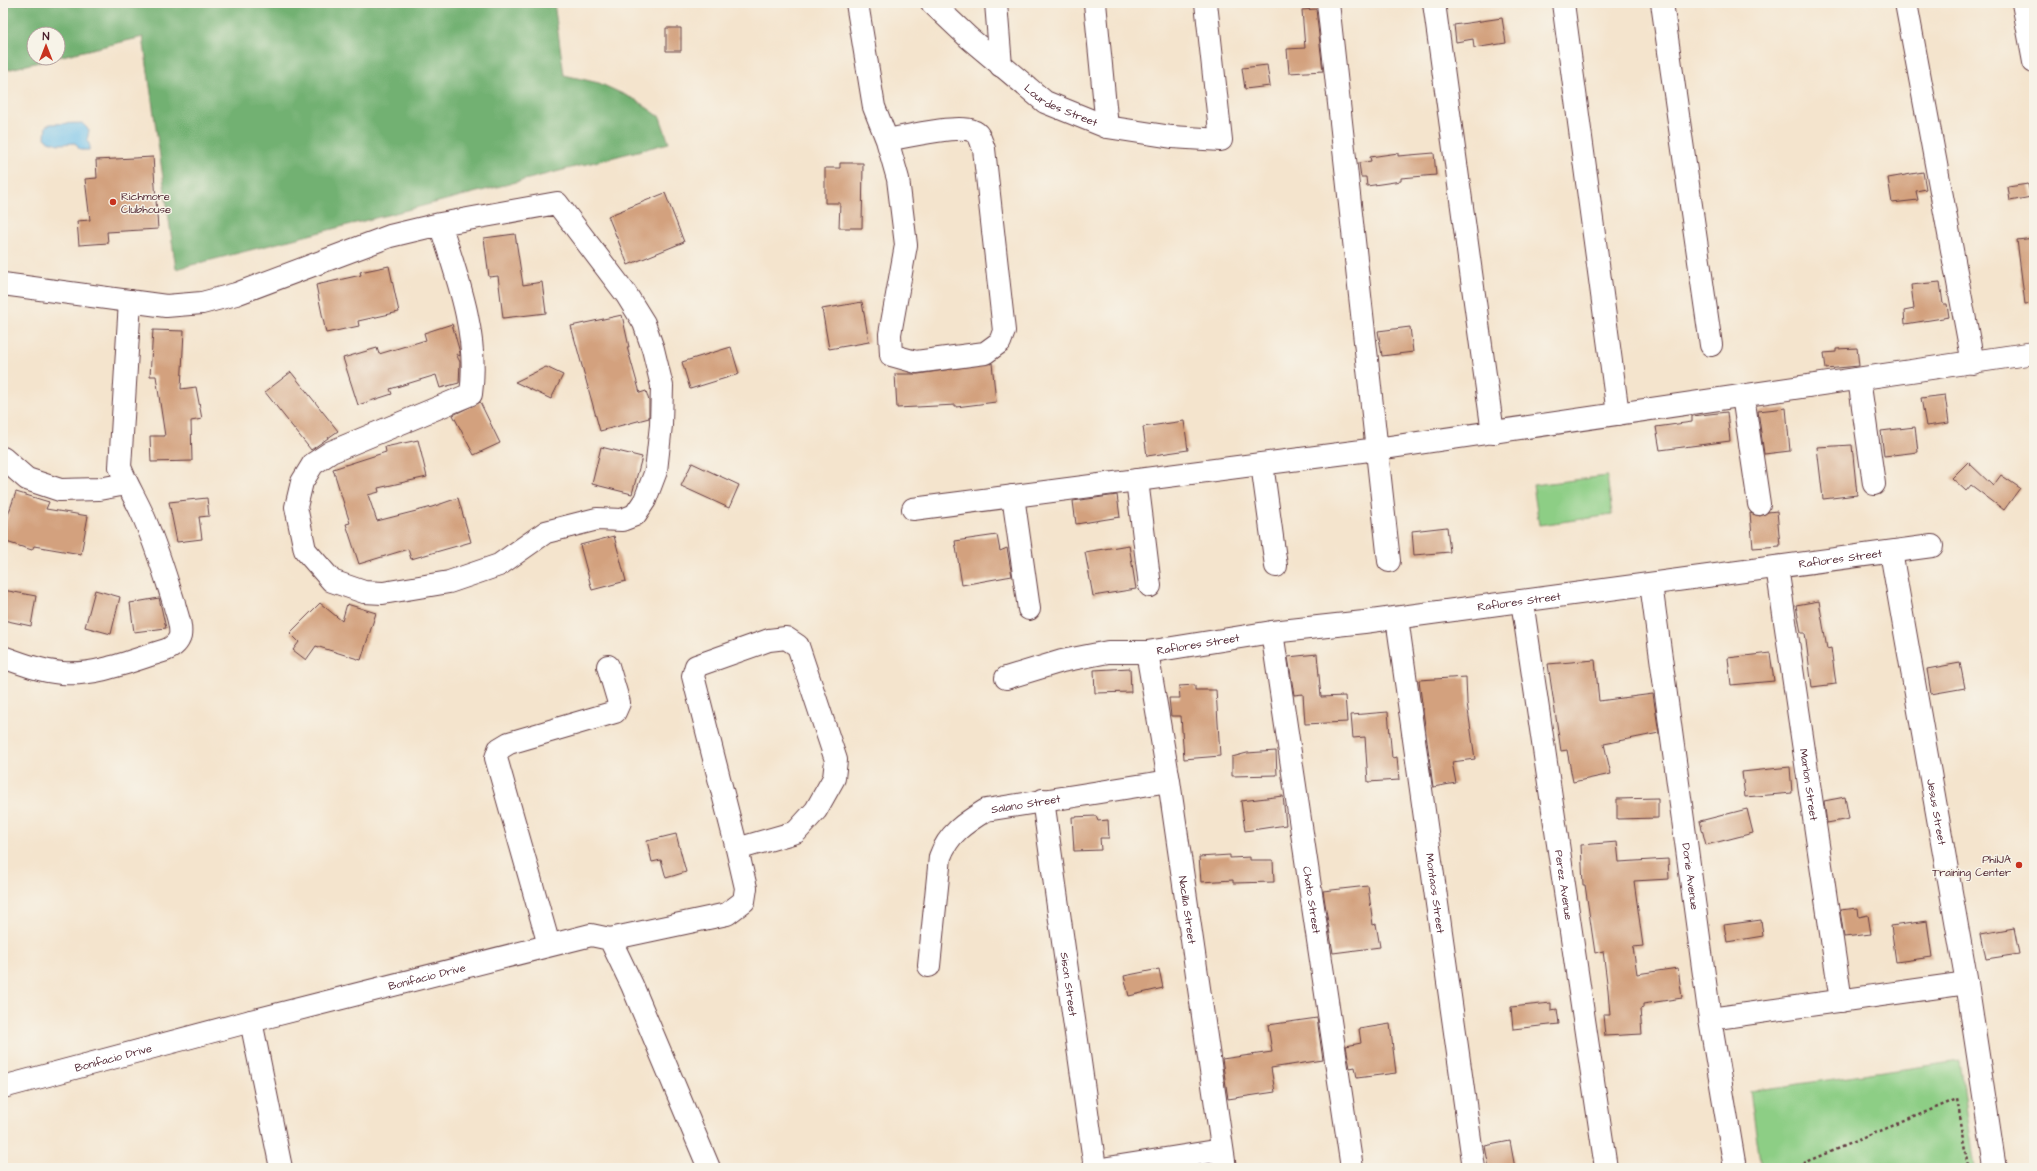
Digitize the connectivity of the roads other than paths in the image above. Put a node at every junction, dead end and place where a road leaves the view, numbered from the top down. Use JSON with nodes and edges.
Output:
{"nodes":[{"id":1,"x":857,"y":3,"type":"edge"},
{"id":2,"x":932,"y":3,"type":"edge"},
{"id":3,"x":996,"y":3,"type":"edge"},
{"id":4,"x":1095,"y":3,"type":"edge"},
{"id":5,"x":1206,"y":3,"type":"edge"},
{"id":6,"x":1328,"y":3,"type":"edge"},
{"id":7,"x":1434,"y":3,"type":"edge"},
{"id":8,"x":1563,"y":3,"type":"edge"},
{"id":9,"x":1662,"y":3,"type":"edge"},
{"id":10,"x":1906,"y":3,"type":"edge"},
{"id":11,"x":2023,"y":3,"type":"edge"},
{"id":12,"x":2034,"y":62,"type":"edge"},
{"id":13,"x":1001,"y":66,"type":"junction"},
{"id":14,"x":1107,"y":127,"type":"junction"},
{"id":15,"x":887,"y":140,"type":"junction"},
{"id":16,"x":440,"y":224,"type":"junction"},
{"id":17,"x":3,"y":284,"type":"edge"},
{"id":18,"x":130,"y":301,"type":"junction"},
{"id":19,"x":1711,"y":345,"type":"dead end"},
{"id":20,"x":2034,"y":353,"type":"edge"},
{"id":21,"x":1973,"y":363,"type":"junction"},
{"id":22,"x":1858,"y":379,"type":"junction"},
{"id":23,"x":1743,"y":396,"type":"junction"},
{"id":24,"x":1618,"y":414,"type":"junction"},
{"id":25,"x":1493,"y":433,"type":"junction"},
{"id":26,"x":1377,"y":449,"type":"junction"},
{"id":27,"x":3,"y":458,"type":"edge"},
{"id":28,"x":1262,"y":464,"type":"junction"},
{"id":29,"x":1137,"y":480,"type":"junction"},
{"id":30,"x":126,"y":484,"type":"junction"},
{"id":31,"x":1874,"y":484,"type":"dead end"},
{"id":32,"x":1013,"y":496,"type":"junction"},
{"id":33,"x":1759,"y":504,"type":"dead end"},
{"id":34,"x":913,"y":509,"type":"dead end"},
{"id":35,"x":1932,"y":546,"type":"dead end"},
{"id":36,"x":1891,"y":552,"type":"junction"},
{"id":37,"x":1389,"y":561,"type":"dead end"},
{"id":38,"x":1276,"y":566,"type":"dead end"},
{"id":39,"x":1777,"y":567,"type":"junction"},
{"id":40,"x":1651,"y":584,"type":"junction"},
{"id":41,"x":1150,"y":586,"type":"dead end"},
{"id":42,"x":1522,"y":601,"type":"junction"},
{"id":43,"x":1030,"y":609,"type":"dead end"},
{"id":44,"x":1397,"y":618,"type":"junction"},
{"id":45,"x":1272,"y":632,"type":"junction"},
{"id":46,"x":1147,"y":652,"type":"junction"},
{"id":47,"x":3,"y":657,"type":"edge"},
{"id":48,"x":608,"y":666,"type":"dead end"},
{"id":49,"x":1006,"y":678,"type":"dead end"},
{"id":50,"x":1169,"y":781,"type":"junction"},
{"id":51,"x":1043,"y":800,"type":"junction"},
{"id":52,"x":737,"y":849,"type":"junction"},
{"id":53,"x":610,"y":939,"type":"junction"},
{"id":54,"x":549,"y":946,"type":"junction"},
{"id":55,"x":929,"y":966,"type":"dead end"},
{"id":56,"x":1967,"y":983,"type":"junction"},
{"id":57,"x":1841,"y":1001,"type":"junction"},
{"id":58,"x":1710,"y":1020,"type":"junction"},
{"id":59,"x":251,"y":1021,"type":"junction"},
{"id":60,"x":3,"y":1087,"type":"edge"},
{"id":61,"x":1223,"y":1159,"type":"edge"},
{"id":62,"x":281,"y":1168,"type":"edge"},
{"id":63,"x":709,"y":1168,"type":"edge"},
{"id":64,"x":1094,"y":1168,"type":"edge"},
{"id":65,"x":1108,"y":1168,"type":"edge"},
{"id":66,"x":1352,"y":1168,"type":"edge"},
{"id":67,"x":1474,"y":1168,"type":"edge"},
{"id":68,"x":1606,"y":1168,"type":"edge"},
{"id":69,"x":1735,"y":1168,"type":"edge"},
{"id":70,"x":1995,"y":1168,"type":"edge"}],
"edges":[{"from":1,"to":15,"type":"street"},
{"from":2,"to":13,"type":"street","name":"Lourdes Street"},
{"from":3,"to":13,"type":"street"},
{"from":4,"to":14,"type":"street"},
{"from":5,"to":14,"type":"street","name":"Lourdes Street"},
{"from":6,"to":26,"type":"street"},
{"from":7,"to":25,"type":"street"},
{"from":8,"to":24,"type":"street"},
{"from":9,"to":19,"type":"street"},
{"from":10,"to":21,"type":"street"},
{"from":11,"to":12,"type":"street"},
{"from":13,"to":14,"type":"street","name":"Lourdes Street"},
{"from":15,"to":15,"type":"street"},
{"from":16,"to":16,"type":"street"},
{"from":16,"to":18,"type":"street"},
{"from":17,"to":18,"type":"street"},
{"from":18,"to":30,"type":"street"},
{"from":20,"to":21,"type":"street"},
{"from":21,"to":22,"type":"street"},
{"from":22,"to":23,"type":"street"},
{"from":22,"to":31,"type":"street"},
{"from":23,"to":24,"type":"street"},
{"from":23,"to":33,"type":"street"},
{"from":24,"to":25,"type":"street"},
{"from":25,"to":26,"type":"street"},
{"from":26,"to":28,"type":"street"},
{"from":26,"to":37,"type":"street"},
{"from":27,"to":30,"type":"street"},
{"from":28,"to":29,"type":"street"},
{"from":28,"to":38,"type":"street"},
{"from":29,"to":32,"type":"street"},
{"from":29,"to":41,"type":"street"},
{"from":30,"to":47,"type":"street"},
{"from":32,"to":34,"type":"street"},
{"from":32,"to":43,"type":"street"},
{"from":35,"to":36,"type":"street","name":"Raflores Street"},
{"from":36,"to":39,"type":"street","name":"Raflores Street"},
{"from":36,"to":56,"type":"street","name":"Jesus Street"},
{"from":39,"to":40,"type":"street","name":"Raflores Street"},
{"from":39,"to":57,"type":"street","name":"Marlon Street"},
{"from":40,"to":42,"type":"street","name":"Raflores Street"},
{"from":40,"to":58,"type":"street","name":"Dorie Avenue"},
{"from":42,"to":44,"type":"street","name":"Raflores Street"},
{"from":42,"to":68,"type":"street","name":"Perez Avenue"},
{"from":44,"to":45,"type":"street","name":"Raflores Street"},
{"from":44,"to":67,"type":"street","name":"Montaos Street"},
{"from":45,"to":46,"type":"street","name":"Raflores Street"},
{"from":45,"to":66,"type":"street","name":"Chato Street"},
{"from":46,"to":49,"type":"street","name":"Raflores Street"},
{"from":46,"to":50,"type":"street","name":"Nacilla Street"},
{"from":48,"to":54,"type":"street"},
{"from":50,"to":51,"type":"street","name":"Salano Street"},
{"from":50,"to":61,"type":"street","name":"Nacilla Street"},
{"from":51,"to":55,"type":"street","name":"Salano Street"},
{"from":51,"to":64,"type":"street","name":"Sison Street"},
{"from":52,"to":52,"type":"street"},
{"from":52,"to":53,"type":"street"},
{"from":53,"to":54,"type":"street","name":"Bonifacio Drive"},
{"from":53,"to":63,"type":"street"},
{"from":54,"to":59,"type":"street","name":"Bonifacio Drive"},
{"from":56,"to":57,"type":"street"},
{"from":56,"to":70,"type":"street","name":"Jesus Street"},
{"from":57,"to":58,"type":"street"},
{"from":58,"to":69,"type":"street","name":"Dorie Avenue"},
{"from":59,"to":60,"type":"street","name":"Bonifacio Drive"},
{"from":59,"to":62,"type":"street"},
{"from":61,"to":65,"type":"street"}]}
